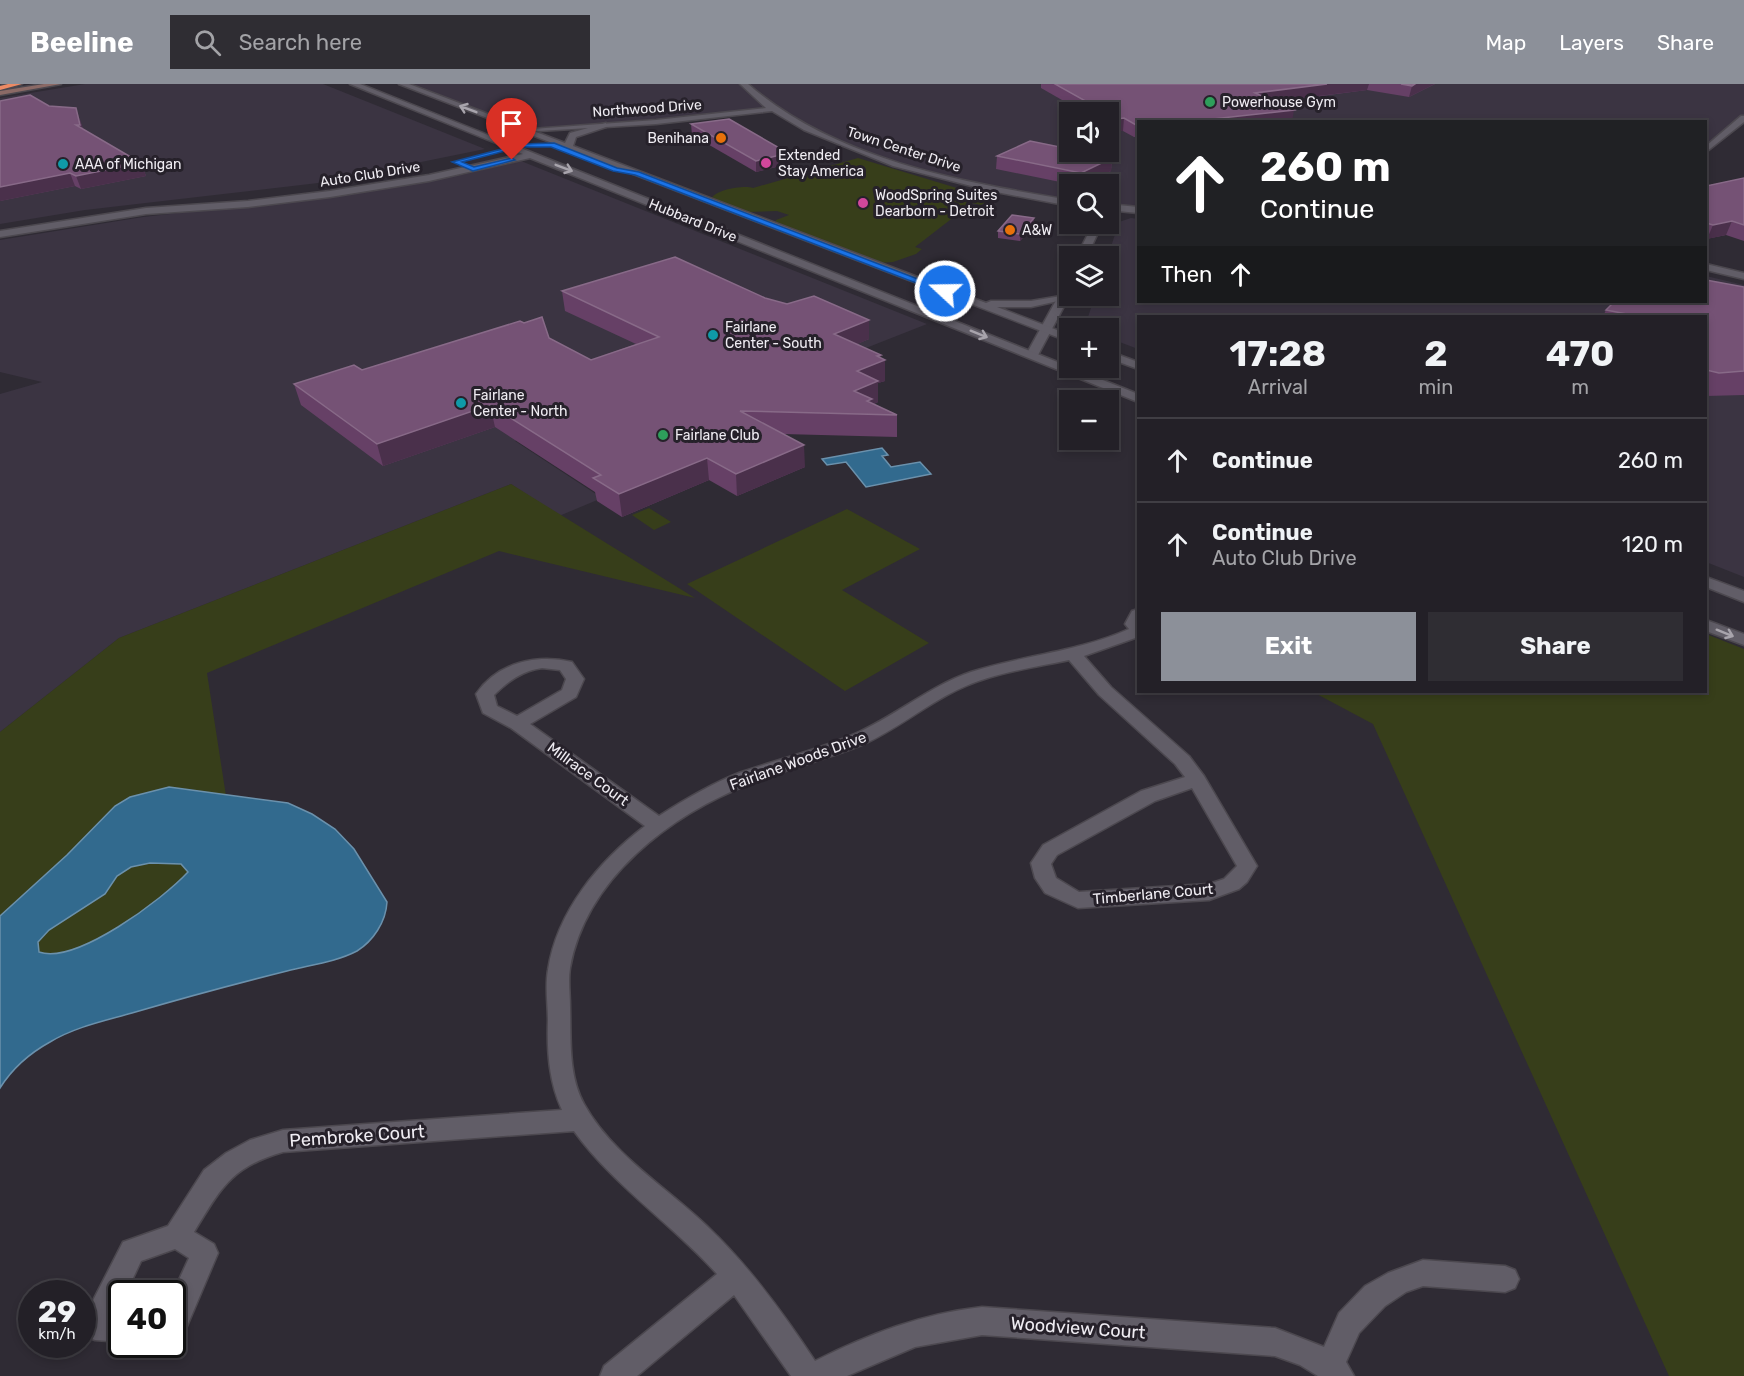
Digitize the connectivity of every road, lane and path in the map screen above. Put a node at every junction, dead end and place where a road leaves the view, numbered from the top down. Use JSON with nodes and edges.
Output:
{"nodes":[{"id":1,"x":18,"y":84,"type":"edge"},
{"id":2,"x":57,"y":84,"type":"edge"},
{"id":3,"x":354,"y":84,"type":"edge"},
{"id":4,"x":364,"y":84,"type":"edge"},
{"id":5,"x":744,"y":84,"type":"edge"},
{"id":6,"x":405,"y":85,"type":"edge"},
{"id":7,"x":0,"y":88,"type":"edge"},
{"id":8,"x":0,"y":93,"type":"edge"},
{"id":9,"x":412,"y":108,"type":"junction"},
{"id":10,"x":773,"y":109,"type":"junction"},
{"id":11,"x":1744,"y":118,"type":"edge"},
{"id":12,"x":603,"y":125,"type":"junction"},
{"id":13,"x":522,"y":130,"type":"junction"},
{"id":14,"x":513,"y":148,"type":"junction"},
{"id":15,"x":569,"y":148,"type":"junction"},
{"id":16,"x":1707,"y":149,"type":"edge"},
{"id":17,"x":531,"y":155,"type":"junction"},
{"id":18,"x":456,"y":162,"type":"junction"},
{"id":19,"x":473,"y":169,"type":"junction"},
{"id":20,"x":637,"y":174,"type":"junction"},
{"id":21,"x":391,"y":176,"type":"junction"},
{"id":22,"x":585,"y":176,"type":"junction"},
{"id":23,"x":376,"y":187,"type":"junction"},
{"id":24,"x":332,"y":190,"type":"junction"},
{"id":25,"x":701,"y":199,"type":"junction"},
{"id":26,"x":1059,"y":201,"type":"edge"},
{"id":27,"x":1119,"y":208,"type":"edge"},
{"id":28,"x":1137,"y":210,"type":"edge"},
{"id":29,"x":721,"y":231,"type":"junction"},
{"id":30,"x":0,"y":234,"type":"edge"},
{"id":31,"x":816,"y":241,"type":"junction"},
{"id":32,"x":772,"y":251,"type":"junction"},
{"id":33,"x":1707,"y":267,"type":"edge"},
{"id":34,"x":893,"y":272,"type":"junction"},
{"id":35,"x":1744,"y":276,"type":"edge"},
{"id":36,"x":962,"y":298,"type":"junction"},
{"id":37,"x":1059,"y":298,"type":"edge"},
{"id":38,"x":1059,"y":304,"type":"edge"},
{"id":39,"x":1045,"y":329,"type":"junction"},
{"id":40,"x":1059,"y":335,"type":"edge"},
{"id":41,"x":1032,"y":355,"type":"junction"},
{"id":42,"x":1119,"y":358,"type":"edge"},
{"id":43,"x":1137,"y":366,"type":"edge"},
{"id":44,"x":1137,"y":398,"type":"edge"},
{"id":45,"x":1707,"y":582,"type":"edge"},
{"id":46,"x":1744,"y":597,"type":"edge"},
{"id":47,"x":1707,"y":625,"type":"edge"},
{"id":48,"x":1137,"y":626,"type":"edge"},
{"id":49,"x":1744,"y":640,"type":"edge"},
{"id":50,"x":1073,"y":654,"type":"junction"},
{"id":51,"x":518,"y":724,"type":"junction"},
{"id":52,"x":1197,"y":780,"type":"junction"},
{"id":53,"x":658,"y":825,"type":"junction"},
{"id":54,"x":579,"y":1120,"type":"junction"},
{"id":55,"x":177,"y":1236,"type":"junction"},
{"id":56,"x":736,"y":1276,"type":"junction"},
{"id":57,"x":118,"y":1280,"type":"edge"},
{"id":58,"x":1505,"y":1280,"type":"dead end"},
{"id":59,"x":186,"y":1296,"type":"edge"},
{"id":60,"x":108,"y":1300,"type":"edge"},
{"id":61,"x":108,"y":1327,"type":"edge"},
{"id":62,"x":1335,"y":1371,"type":"edge"},
{"id":63,"x":614,"y":1376,"type":"edge"},
{"id":64,"x":808,"y":1376,"type":"edge"},
{"id":65,"x":817,"y":1376,"type":"edge"}],
"edges":[{"from":1,"to":7,"type":"highway"},
{"from":2,"to":8,"type":"main road"},
{"from":3,"to":9,"type":"street","name":"Hubbard Drive"},
{"from":4,"to":6,"type":"street"},
{"from":5,"to":10,"type":"street","name":"Town Center Drive"},
{"from":13,"to":6,"type":"street","name":"Hubbard Drive","one_way":true},
{"from":9,"to":13,"type":"street","name":"Northwood Drive"},
{"from":9,"to":14,"type":"street","name":"Hubbard Drive"},
{"from":10,"to":12,"type":"street","name":"Northwood Drive"},
{"from":10,"to":26,"type":"street","name":"Town Center Drive"},
{"from":11,"to":16,"type":"street"},
{"from":12,"to":13,"type":"street","name":"Northwood Drive"},
{"from":12,"to":15,"type":"street"},
{"from":13,"to":15,"type":"street","name":"Hubbard Drive"},
{"from":14,"to":17,"type":"street","name":"Hubbard Drive"},
{"from":14,"to":18,"type":"street","name":"Auto Club Drive"},
{"from":14,"to":20,"type":"street","name":"Auto Club Drive"},
{"from":15,"to":20,"type":"street","name":"Hubbard Drive"},
{"from":17,"to":19,"type":"street","name":"Auto Club Drive"},
{"from":17,"to":22,"type":"street","name":"Hubbard Drive","one_way":true},
{"from":18,"to":19,"type":"street"},
{"from":18,"to":21,"type":"street","name":"Auto Club Drive"},
{"from":19,"to":23,"type":"street","name":"Auto Club Drive"},
{"from":20,"to":25,"type":"street","name":"Hubbard Drive"},
{"from":21,"to":23,"type":"street"},
{"from":21,"to":24,"type":"street","name":"Auto Club Drive"},
{"from":22,"to":25,"type":"street"},
{"from":22,"to":29,"type":"street","name":"Hubbard Drive"},
{"from":23,"to":24,"type":"street","name":"Auto Club Drive"},
{"from":24,"to":30,"type":"street","name":"Auto Club Drive"},
{"from":25,"to":31,"type":"street","name":"Hubbard Drive"},
{"from":27,"to":28,"type":"street"},
{"from":29,"to":31,"type":"street"},
{"from":29,"to":32,"type":"street","name":"Hubbard Drive"},
{"from":31,"to":34,"type":"street","name":"Hubbard Drive"},
{"from":32,"to":34,"type":"street"},
{"from":32,"to":41,"type":"street","name":"Hubbard Drive","one_way":true},
{"from":33,"to":35,"type":"street"},
{"from":34,"to":36,"type":"street","name":"Hubbard Drive"},
{"from":36,"to":37,"type":"street"},
{"from":36,"to":39,"type":"street","name":"Hubbard Drive"},
{"from":38,"to":39,"type":"street"},
{"from":39,"to":40,"type":"street","name":"Hubbard Drive"},
{"from":39,"to":41,"type":"street"},
{"from":41,"to":44,"type":"street","name":"Hubbard Drive"},
{"from":42,"to":43,"type":"street"},
{"from":45,"to":46,"type":"street"},
{"from":47,"to":49,"type":"street","one_way":true},
{"from":48,"to":50,"type":"street","name":"Fairlane Woods Drive"},
{"from":50,"to":52,"type":"street","name":"Timberlane Court"},
{"from":50,"to":53,"type":"street","name":"Fairlane Woods Drive"},
{"from":51,"to":51,"type":"street","name":"Millrace Court"},
{"from":51,"to":53,"type":"street","name":"Millrace Court"},
{"from":52,"to":52,"type":"street","name":"Timberlane Court"},
{"from":53,"to":54,"type":"street","name":"Fairlane Woods Drive"},
{"from":54,"to":55,"type":"street","name":"Pembroke Court"},
{"from":54,"to":56,"type":"street","name":"Fairlane Woods Drive"},
{"from":55,"to":57,"type":"street"},
{"from":55,"to":59,"type":"street"},
{"from":56,"to":63,"type":"street"},
{"from":56,"to":64,"type":"street","name":"Fairlane Woods Drive"},
{"from":58,"to":62,"type":"street"},
{"from":60,"to":61,"type":"street"},
{"from":62,"to":65,"type":"street","name":"Woodview Court"}]}
